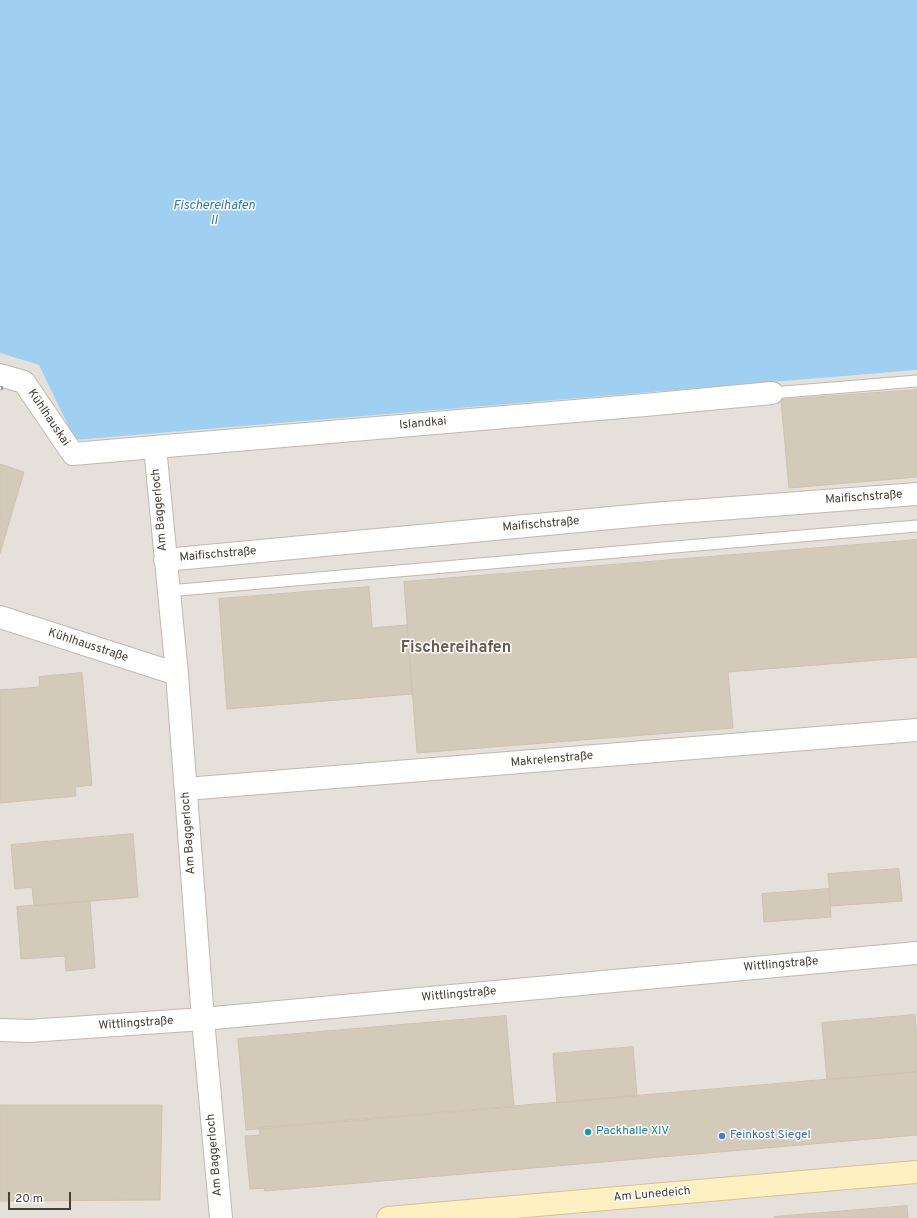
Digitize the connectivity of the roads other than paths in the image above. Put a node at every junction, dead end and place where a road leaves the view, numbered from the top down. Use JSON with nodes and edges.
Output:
{"nodes":[{"id":1,"x":0,"y":375,"type":"edge"},
{"id":2,"x":917,"y":381,"type":"edge"},
{"id":3,"x":772,"y":393,"type":"joint"},
{"id":4,"x":154,"y":447,"type":"junction"},
{"id":5,"x":73,"y":454,"type":"joint"},
{"id":6,"x":917,"y":494,"type":"edge"},
{"id":7,"x":917,"y":526,"type":"edge"},
{"id":8,"x":165,"y":560,"type":"junction"},
{"id":9,"x":168,"y":592,"type":"junction"},
{"id":10,"x":0,"y":617,"type":"edge"},
{"id":11,"x":176,"y":674,"type":"junction"},
{"id":12,"x":917,"y":730,"type":"edge"},
{"id":13,"x":186,"y":789,"type":"junction"},
{"id":14,"x":917,"y":952,"type":"edge"},
{"id":15,"x":203,"y":1019,"type":"junction"},
{"id":16,"x":0,"y":1030,"type":"edge"},
{"id":17,"x":917,"y":1172,"type":"edge"},
{"id":18,"x":221,"y":1218,"type":"edge"},
{"id":19,"x":388,"y":1218,"type":"edge"}],
"edges":[{"from":1,"to":5,"type":"street","name":"Kühlhauskai"},
{"from":2,"to":3,"type":"lane"},
{"from":3,"to":4,"type":"street","name":"Islandkai"},
{"from":4,"to":5,"type":"street","name":"Islandkai"},
{"from":4,"to":8,"type":"street","name":"Am Baggerloch"},
{"from":6,"to":8,"type":"street","name":"Maifischstraße"},
{"from":7,"to":9,"type":"lane"},
{"from":8,"to":9,"type":"street","name":"Am Baggerloch"},
{"from":9,"to":11,"type":"street","name":"Am Baggerloch"},
{"from":10,"to":11,"type":"street","name":"Kühlhausstraße"},
{"from":11,"to":13,"type":"street","name":"Am Baggerloch"},
{"from":12,"to":13,"type":"street","name":"Makrelenstraße"},
{"from":13,"to":15,"type":"street","name":"Am Baggerloch"},
{"from":14,"to":15,"type":"street","name":"Wittlingstraße"},
{"from":15,"to":16,"type":"street","name":"Wittlingstraße"},
{"from":15,"to":18,"type":"street","name":"Am Baggerloch"},
{"from":17,"to":19,"type":"street","name":"Am Lunedeich"}]}
